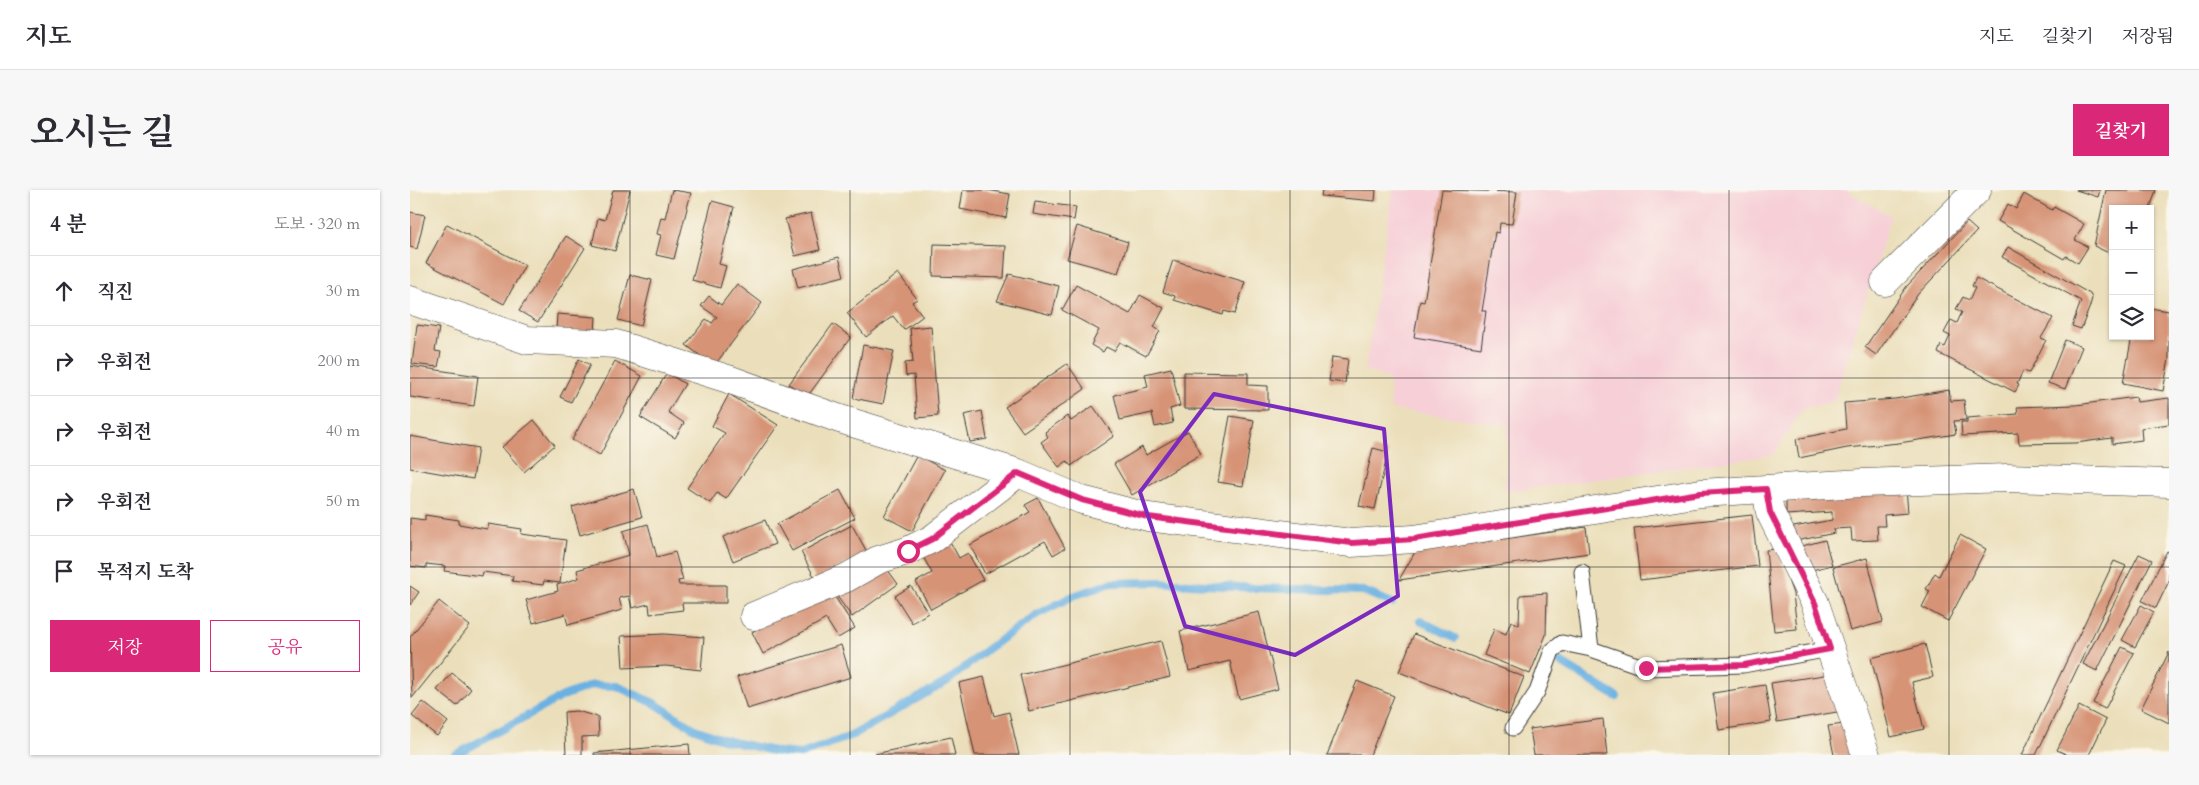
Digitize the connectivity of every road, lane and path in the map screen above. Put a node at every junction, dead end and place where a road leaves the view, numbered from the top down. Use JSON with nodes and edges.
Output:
{"nodes":[{"id":1,"x":1977,"y":190,"type":"edge"},
{"id":2,"x":1885,"y":282,"type":"dead end"},
{"id":3,"x":410,"y":300,"type":"edge"},
{"id":4,"x":1018,"y":473,"type":"junction"},
{"id":5,"x":2169,"y":483,"type":"edge"},
{"id":6,"x":1766,"y":489,"type":"junction"},
{"id":7,"x":1582,"y":572,"type":"dead end"},
{"id":8,"x":754,"y":616,"type":"dead end"},
{"id":9,"x":1591,"y":648,"type":"junction"},
{"id":10,"x":1830,"y":649,"type":"junction"},
{"id":11,"x":1513,"y":728,"type":"dead end"},
{"id":12,"x":1866,"y":755,"type":"edge"}],
"edges":[{"from":1,"to":2,"type":"street"},
{"from":3,"to":4,"type":"street"},
{"from":4,"to":6,"type":"street"},
{"from":4,"to":8,"type":"street"},
{"from":5,"to":6,"type":"street"},
{"from":6,"to":10,"type":"street"},
{"from":7,"to":9,"type":"lane"},
{"from":9,"to":10,"type":"lane"},
{"from":9,"to":11,"type":"lane"},
{"from":10,"to":12,"type":"street"}]}
